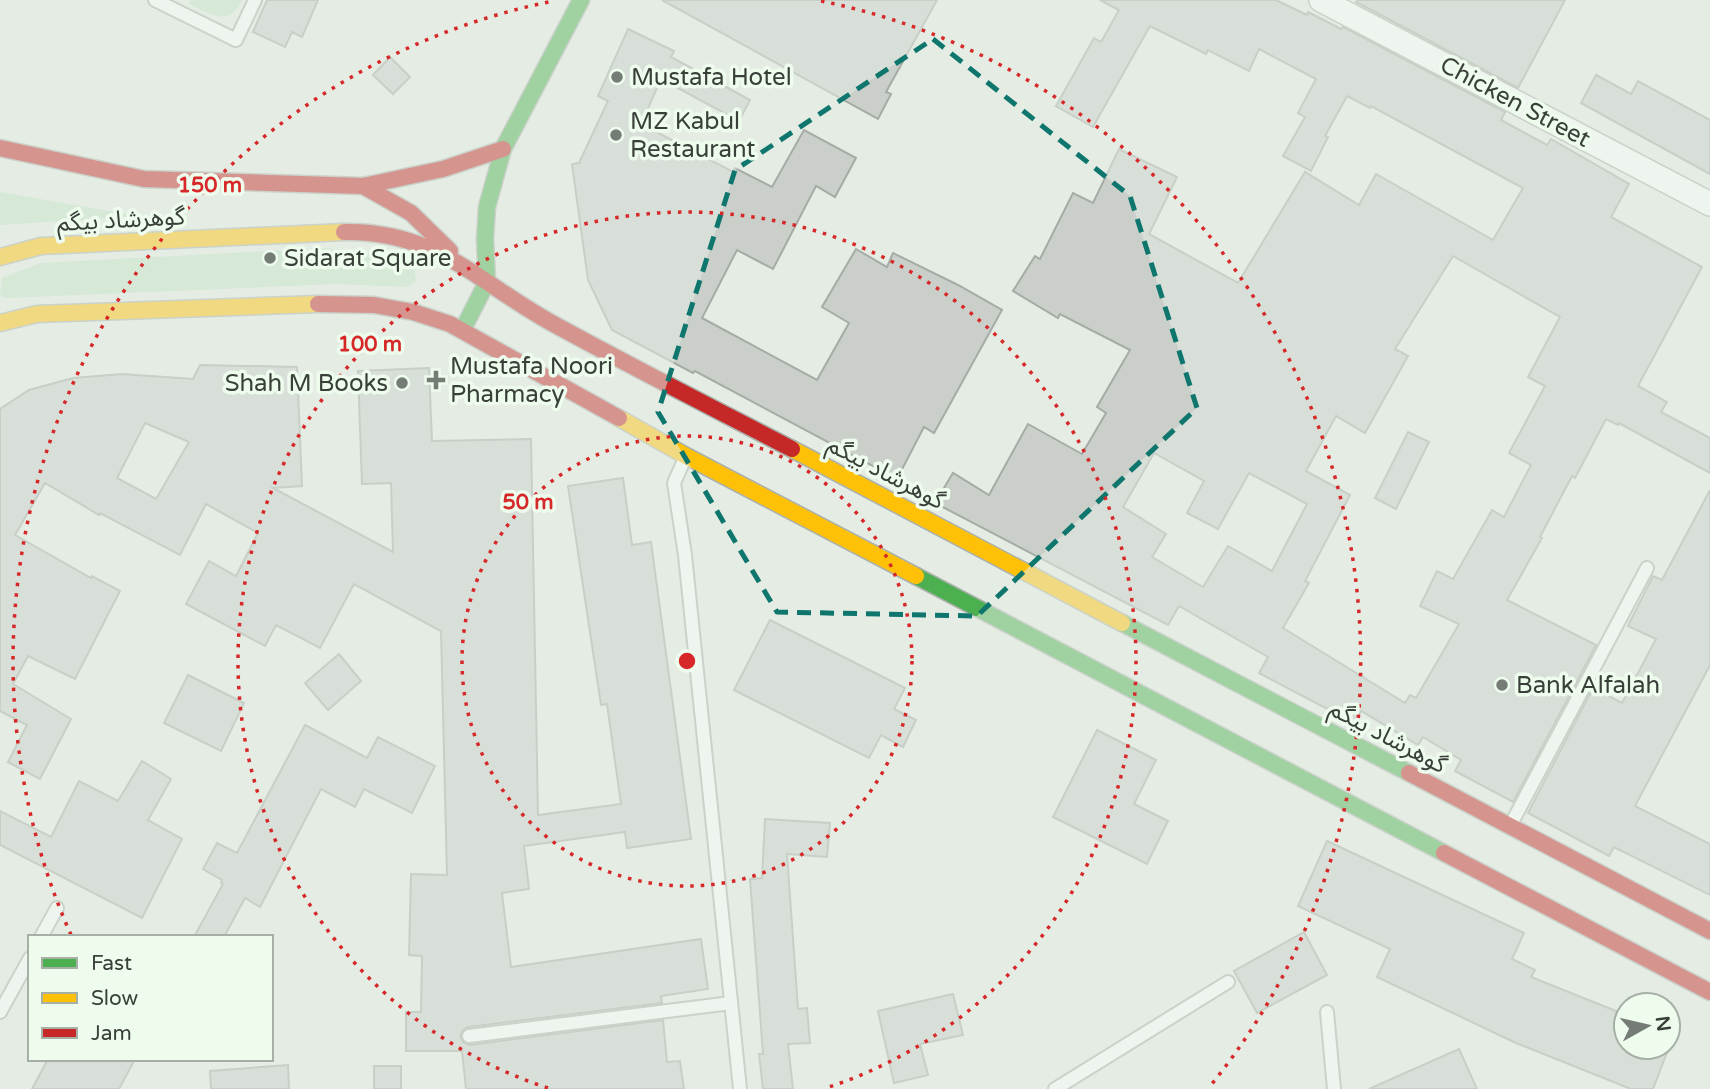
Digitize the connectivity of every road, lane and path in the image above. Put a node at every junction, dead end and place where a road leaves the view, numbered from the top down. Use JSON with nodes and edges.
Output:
{"nodes":[{"id":1,"x":155,"y":0,"type":"edge"},
{"id":2,"x":255,"y":0,"type":"edge"},
{"id":3,"x":581,"y":0,"type":"edge"},
{"id":4,"x":1321,"y":0,"type":"edge"},
{"id":5,"x":0,"y":148,"type":"edge"},
{"id":6,"x":503,"y":149,"type":"junction"},
{"id":7,"x":363,"y":186,"type":"junction"},
{"id":8,"x":1710,"y":204,"type":"edge"},
{"id":9,"x":0,"y":257,"type":"edge"},
{"id":10,"x":464,"y":266,"type":"junction"},
{"id":11,"x":487,"y":282,"type":"junction"},
{"id":12,"x":0,"y":323,"type":"edge"},
{"id":13,"x":463,"y":329,"type":"junction"},
{"id":14,"x":686,"y":456,"type":"junction"},
{"id":15,"x":1647,"y":568,"type":"dead end"},
{"id":16,"x":1510,"y":827,"type":"junction"},
{"id":17,"x":57,"y":908,"type":"dead end"},
{"id":18,"x":1710,"y":931,"type":"edge"},
{"id":19,"x":42,"y":935,"type":"edge"},
{"id":20,"x":28,"y":962,"type":"edge"},
{"id":21,"x":1228,"y":982,"type":"dead end"},
{"id":22,"x":1710,"y":992,"type":"edge"},
{"id":23,"x":731,"y":1003,"type":"junction"},
{"id":24,"x":0,"y":1012,"type":"edge"},
{"id":25,"x":1326,"y":1012,"type":"dead end"},
{"id":26,"x":470,"y":1036,"type":"dead end"},
{"id":27,"x":740,"y":1089,"type":"edge"},
{"id":28,"x":1055,"y":1089,"type":"edge"},
{"id":29,"x":1334,"y":1089,"type":"edge"}],
"edges":[{"from":1,"to":2,"type":"lane"},
{"from":3,"to":6,"type":"main road"},
{"from":4,"to":8,"type":"street","name":"Chicken Street"},
{"from":5,"to":7,"type":"main road"},
{"from":6,"to":7,"type":"main road"},
{"from":6,"to":11,"type":"main road"},
{"from":7,"to":10,"type":"main road"},
{"from":9,"to":10,"type":"main road","name":"گوهرشاد بیگم"},
{"from":10,"to":11,"type":"main road","name":"گوهرشاد بیگم"},
{"from":11,"to":13,"type":"main road"},
{"from":11,"to":16,"type":"main road","name":"گوهرشاد بیگم"},
{"from":12,"to":13,"type":"main road"},
{"from":13,"to":14,"type":"main road"},
{"from":14,"to":22,"type":"main road"},
{"from":14,"to":23,"type":"lane"},
{"from":15,"to":16,"type":"lane"},
{"from":16,"to":18,"type":"main road","name":"گوهرشاد بیگم"},
{"from":17,"to":19,"type":"lane"},
{"from":20,"to":24,"type":"lane"},
{"from":21,"to":28,"type":"lane"},
{"from":23,"to":26,"type":"lane"},
{"from":23,"to":27,"type":"lane"},
{"from":25,"to":29,"type":"lane"}]}
